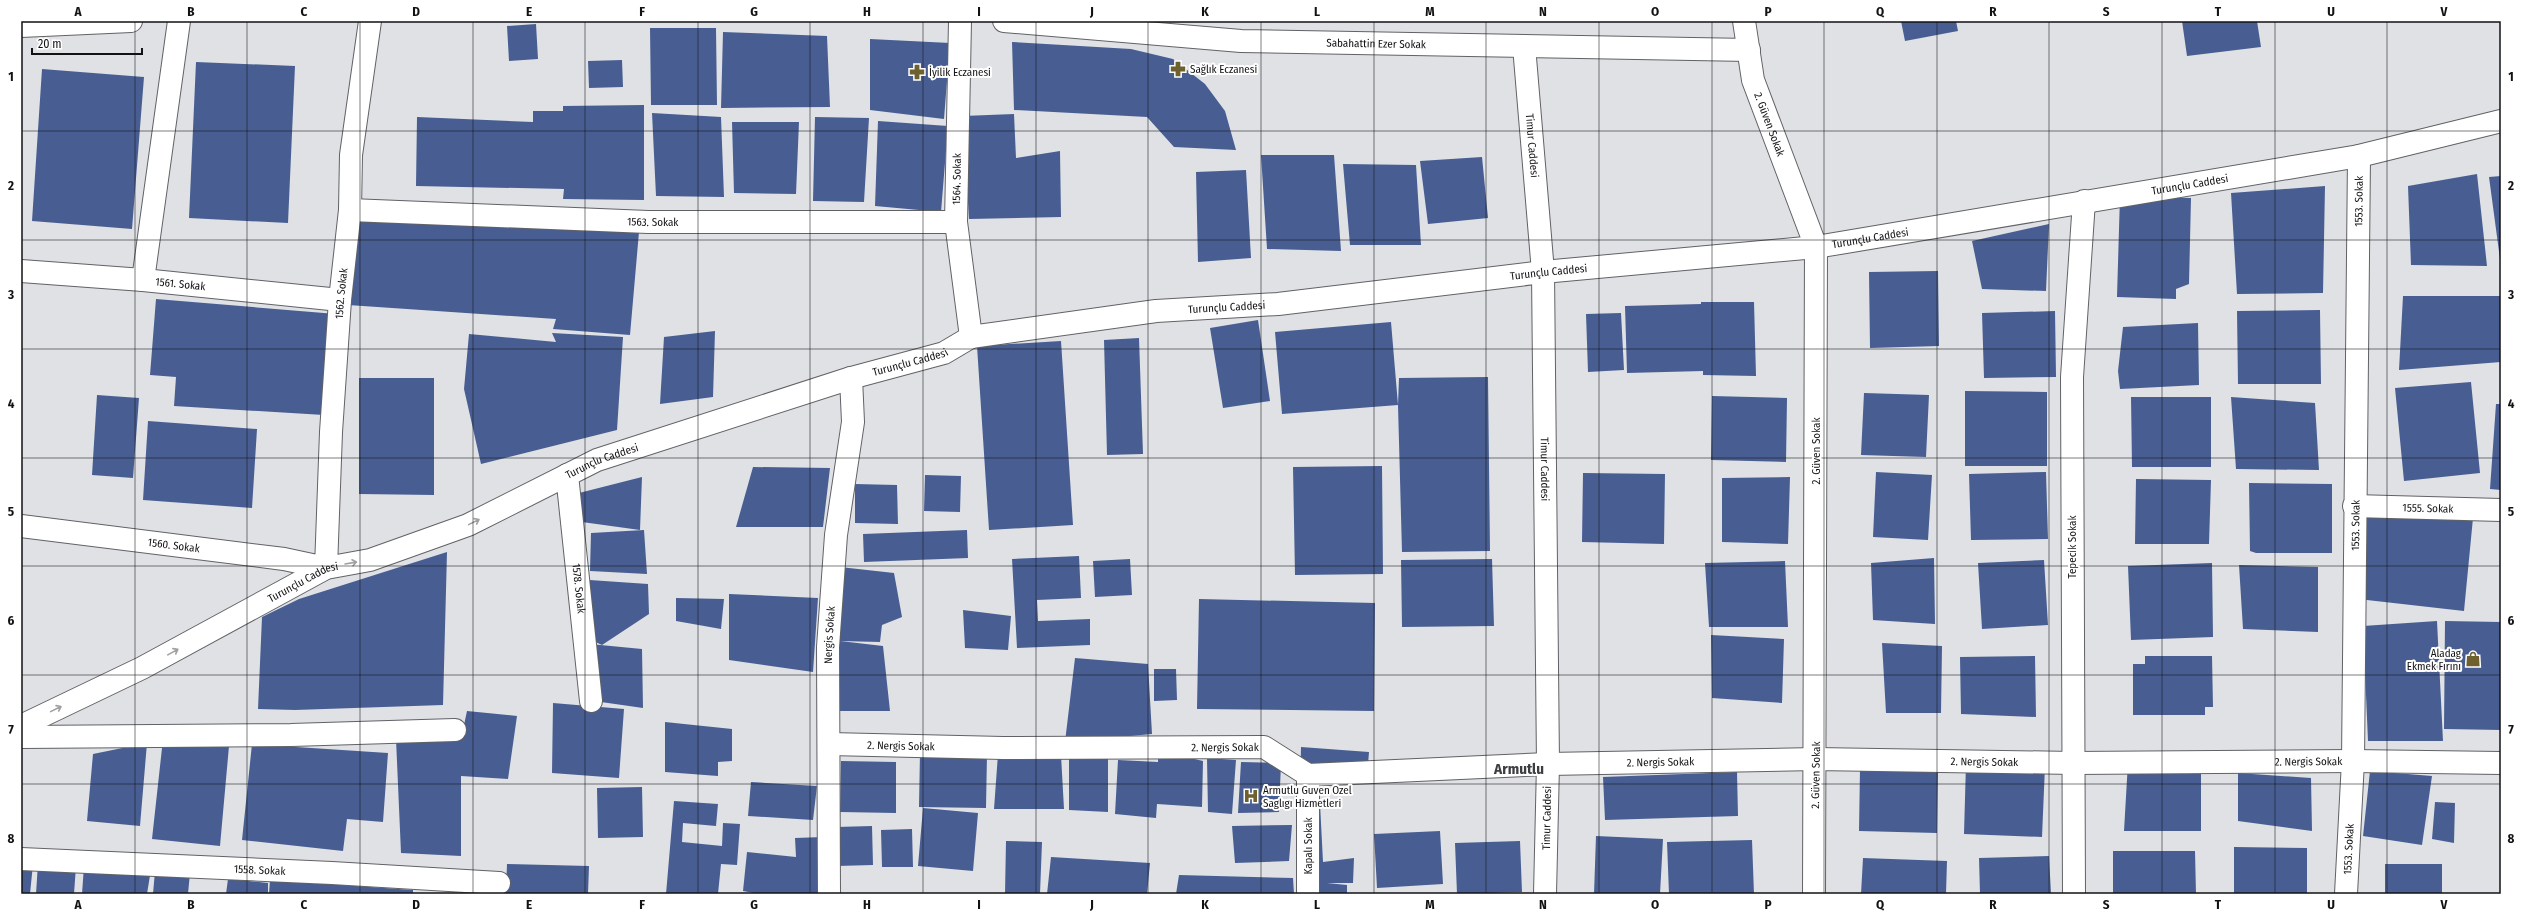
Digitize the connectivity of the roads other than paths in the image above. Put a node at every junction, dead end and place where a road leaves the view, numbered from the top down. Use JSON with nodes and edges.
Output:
{"nodes":[{"id":1,"x":131,"y":21,"type":"edge"},
{"id":2,"x":179,"y":21,"type":"edge"},
{"id":3,"x":370,"y":21,"type":"edge"},
{"id":4,"x":960,"y":21,"type":"edge"},
{"id":5,"x":1004,"y":21,"type":"edge"},
{"id":6,"x":1744,"y":21,"type":"edge"},
{"id":7,"x":21,"y":26,"type":"edge"},
{"id":8,"x":1524,"y":46,"type":"junction"},
{"id":9,"x":1749,"y":50,"type":"junction"},
{"id":10,"x":2501,"y":121,"type":"edge"},
{"id":11,"x":2360,"y":156,"type":"junction"},
{"id":12,"x":2084,"y":201,"type":"junction"},
{"id":13,"x":350,"y":210,"type":"junction"},
{"id":14,"x":956,"y":222,"type":"junction"},
{"id":15,"x":1816,"y":248,"type":"junction"},
{"id":16,"x":21,"y":271,"type":"edge"},
{"id":17,"x":1542,"y":272,"type":"junction"},
{"id":18,"x":143,"y":280,"type":"junction"},
{"id":19,"x":340,"y":300,"type":"junction"},
{"id":20,"x":971,"y":337,"type":"junction"},
{"id":21,"x":851,"y":378,"type":"junction"},
{"id":22,"x":567,"y":475,"type":"junction"},
{"id":23,"x":2354,"y":506,"type":"junction"},
{"id":24,"x":2501,"y":510,"type":"edge"},
{"id":25,"x":21,"y":526,"type":"edge"},
{"id":26,"x":326,"y":568,"type":"junction"},
{"id":27,"x":591,"y":700,"type":"dead end"},
{"id":28,"x":21,"y":726,"type":"edge"},
{"id":29,"x":455,"y":730,"type":"dead end"},
{"id":30,"x":21,"y":737,"type":"edge"},
{"id":31,"x":829,"y":744,"type":"junction"},
{"id":32,"x":1816,"y":759,"type":"junction"},
{"id":33,"x":2353,"y":761,"type":"junction"},
{"id":34,"x":2073,"y":762,"type":"junction"},
{"id":35,"x":2501,"y":763,"type":"edge"},
{"id":36,"x":1548,"y":764,"type":"junction"},
{"id":37,"x":1308,"y":775,"type":"junction"},
{"id":38,"x":21,"y":859,"type":"edge"},
{"id":39,"x":498,"y":883,"type":"dead end"},
{"id":40,"x":829,"y":894,"type":"edge"},
{"id":41,"x":1308,"y":894,"type":"edge"},
{"id":42,"x":1545,"y":894,"type":"edge"},
{"id":43,"x":1814,"y":894,"type":"edge"},
{"id":44,"x":2074,"y":894,"type":"edge"},
{"id":45,"x":2346,"y":894,"type":"edge"}],
"edges":[{"from":1,"to":7,"type":"street"},
{"from":2,"to":18,"type":"street"},
{"from":3,"to":13,"type":"street","name":"1562. Sokak"},
{"from":4,"to":14,"type":"street","name":"1564. Sokak"},
{"from":5,"to":8,"type":"street","name":"Sabahattin Ezer Sokak"},
{"from":6,"to":9,"type":"street","name":"2. Güven Sokak"},
{"from":8,"to":9,"type":"street","name":"Sabahattin Ezer Sokak"},
{"from":8,"to":17,"type":"street","name":"Timur Caddesi"},
{"from":9,"to":15,"type":"street","name":"2. Güven Sokak"},
{"from":10,"to":11,"type":"street","name":"Turunçlu Caddesi"},
{"from":11,"to":12,"type":"street","name":"Turunçlu Caddesi"},
{"from":11,"to":23,"type":"street","name":"1553. Sokak"},
{"from":12,"to":15,"type":"street","name":"Turunçlu Caddesi"},
{"from":12,"to":34,"type":"street","name":"Tepecik Sokak"},
{"from":13,"to":14,"type":"street","name":"1563. Sokak"},
{"from":13,"to":19,"type":"street","name":"1562. Sokak"},
{"from":14,"to":20,"type":"street","name":"1564. Sokak"},
{"from":15,"to":17,"type":"street","name":"Turunçlu Caddesi"},
{"from":15,"to":32,"type":"street","name":"2. Güven Sokak"},
{"from":16,"to":18,"type":"street","name":"1561. Sokak"},
{"from":17,"to":20,"type":"street","name":"Turunçlu Caddesi"},
{"from":17,"to":36,"type":"street","name":"Timur Caddesi"},
{"from":18,"to":19,"type":"street","name":"1561. Sokak"},
{"from":19,"to":26,"type":"street","name":"1562. Sokak"},
{"from":20,"to":21,"type":"street","name":"Turunçlu Caddesi"},
{"from":21,"to":22,"type":"street","name":"Turunçlu Caddesi"},
{"from":21,"to":31,"type":"street","name":"Nergis Sokak"},
{"from":26,"to":22,"type":"street","name":"Turunçlu Caddesi","one_way":true},
{"from":22,"to":27,"type":"street","name":"1578. Sokak"},
{"from":23,"to":24,"type":"street","name":"1555. Sokak"},
{"from":23,"to":33,"type":"street","name":"1553. Sokak"},
{"from":25,"to":26,"type":"street","name":"1560. Sokak"},
{"from":28,"to":26,"type":"street","name":"Turunçlu Caddesi","one_way":true},
{"from":29,"to":30,"type":"street"},
{"from":31,"to":37,"type":"street","name":"2. Nergis Sokak"},
{"from":31,"to":40,"type":"street","name":"Nergis Sokak"},
{"from":32,"to":34,"type":"street","name":"2. Nergis Sokak"},
{"from":32,"to":36,"type":"street","name":"2. Nergis Sokak"},
{"from":32,"to":43,"type":"street","name":"2. Güven Sokak"},
{"from":33,"to":34,"type":"street","name":"2. Nergis Sokak"},
{"from":33,"to":35,"type":"street","name":"2. Nergis Sokak"},
{"from":33,"to":45,"type":"street","name":"1553. Sokak"},
{"from":34,"to":44,"type":"street","name":"Tepecik Sokak"},
{"from":36,"to":37,"type":"street","name":"2. Nergis Sokak"},
{"from":36,"to":42,"type":"street","name":"Timur Caddesi"},
{"from":37,"to":41,"type":"street","name":"Kapalı Sokak"},
{"from":38,"to":39,"type":"street","name":"1558. Sokak"}]}
